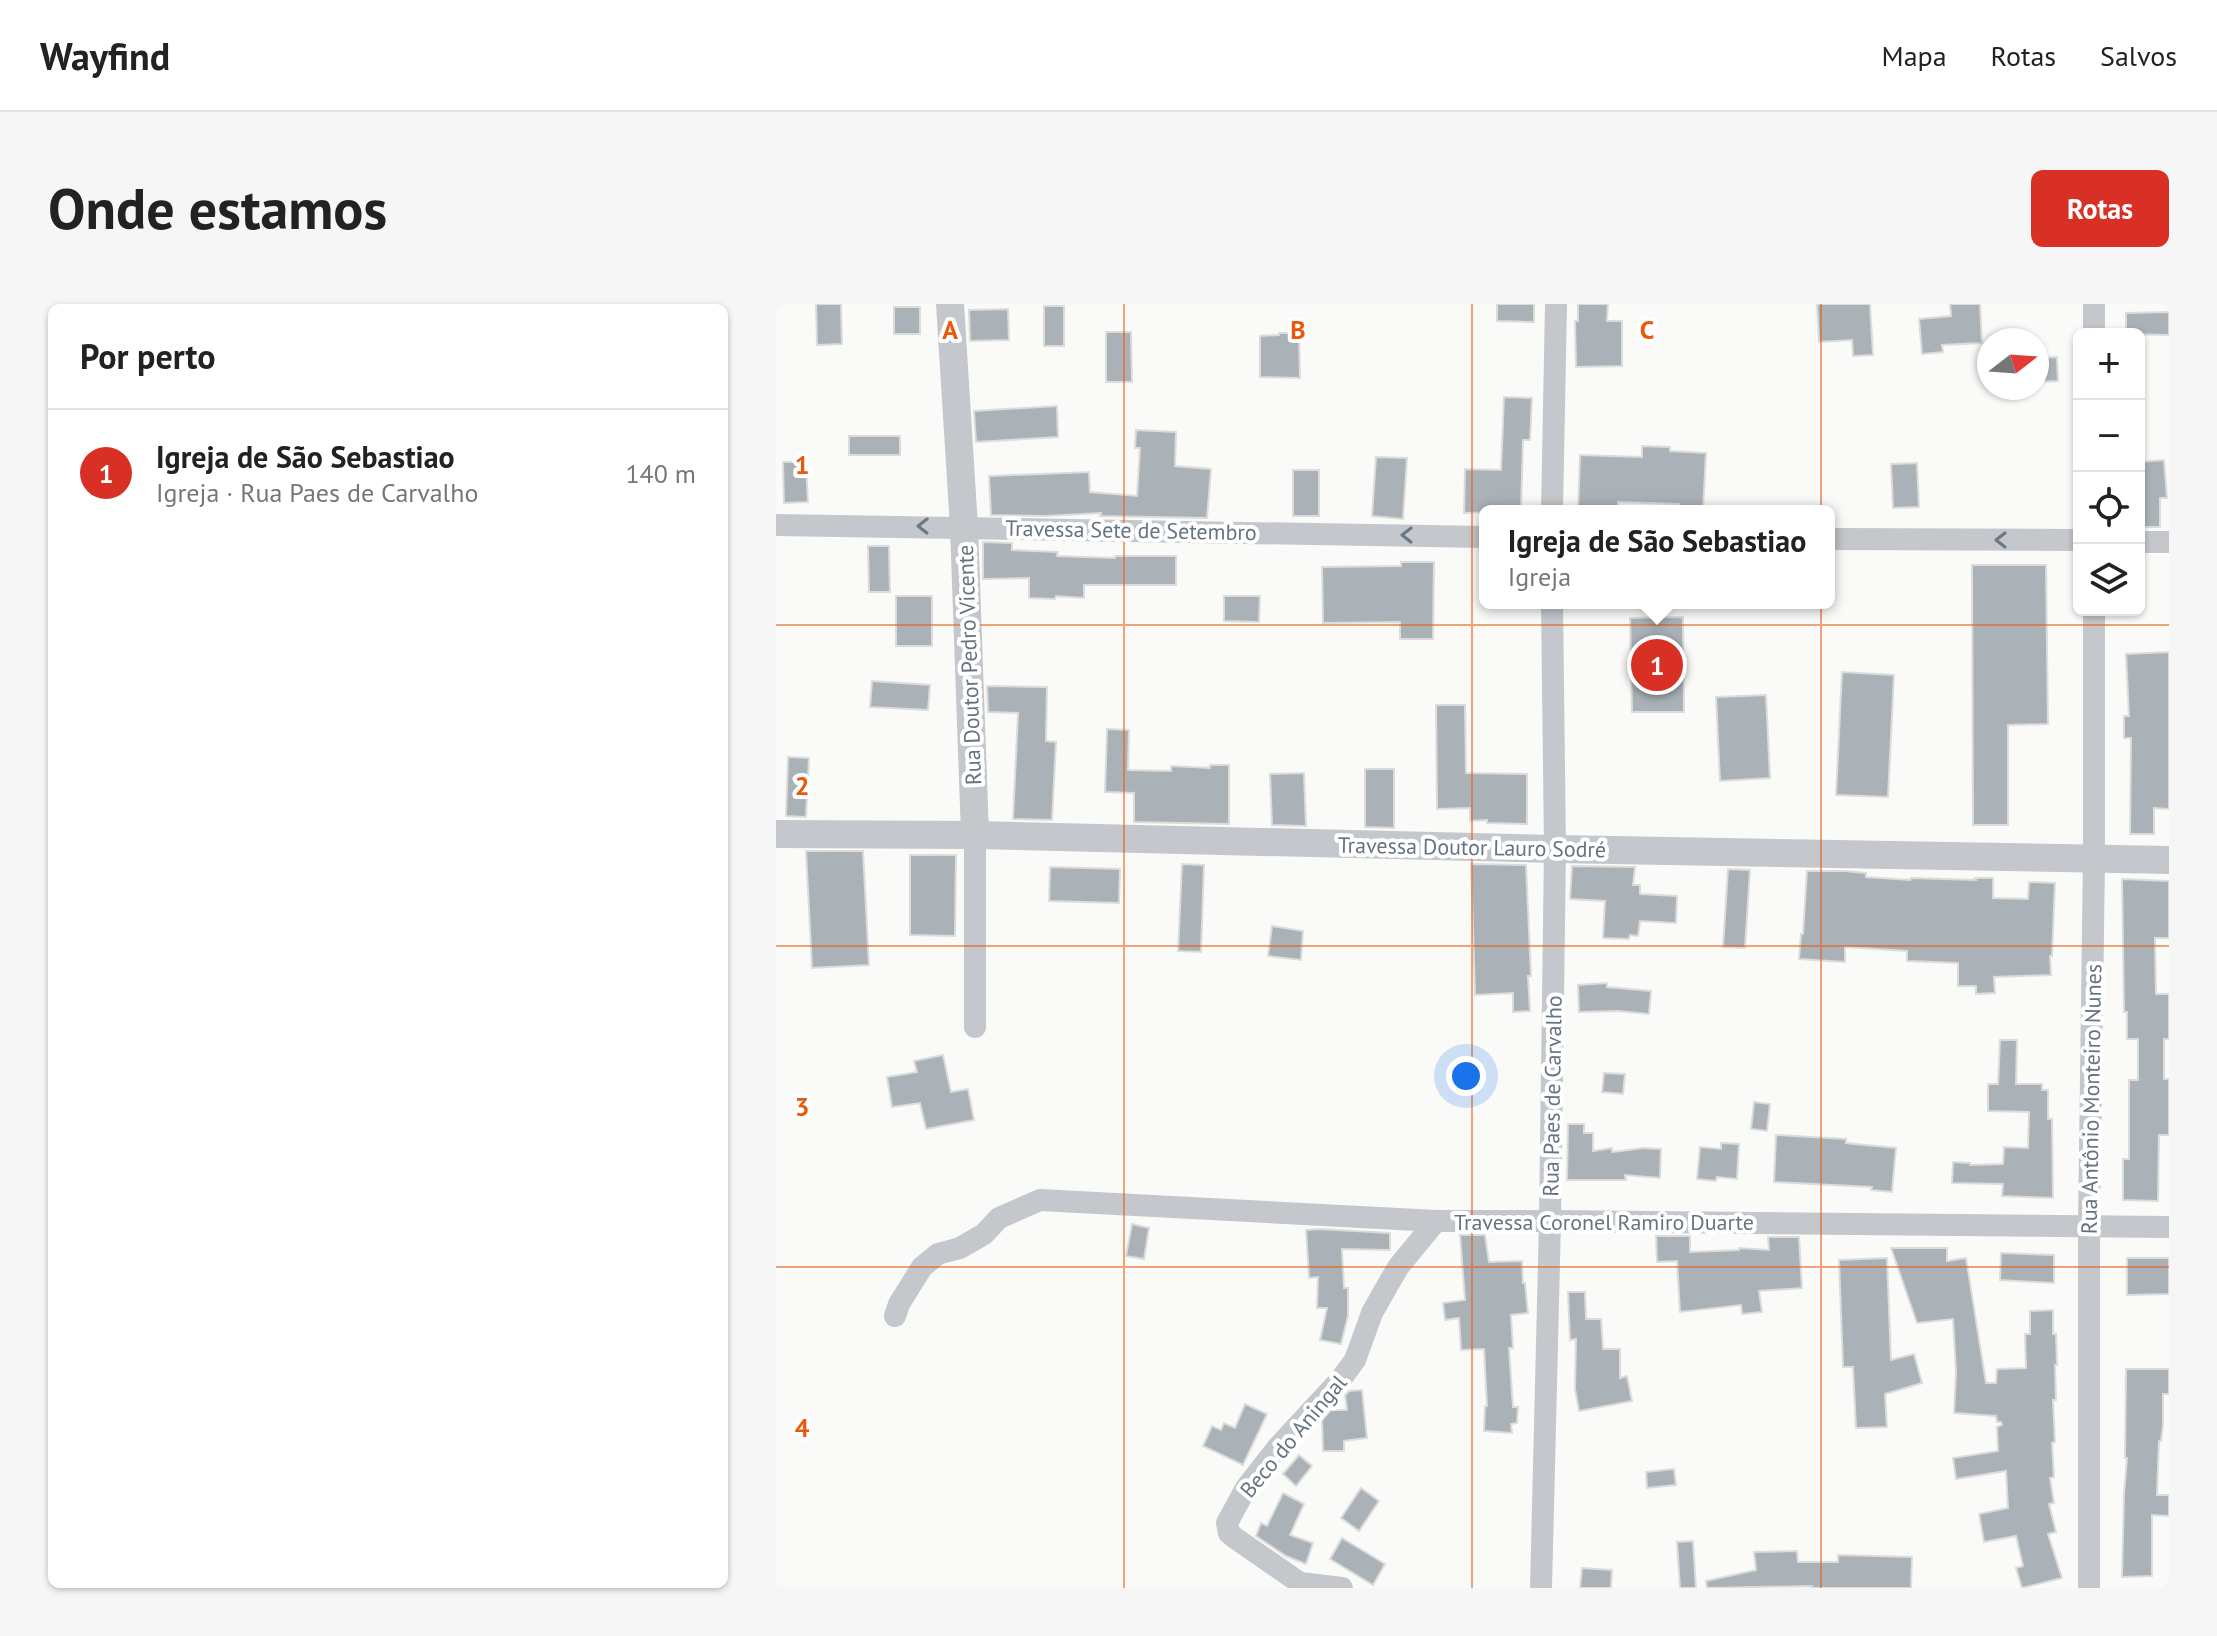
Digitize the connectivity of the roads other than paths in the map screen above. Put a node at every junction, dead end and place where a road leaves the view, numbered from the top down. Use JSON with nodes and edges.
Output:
{"nodes":[{"id":1,"x":950,"y":304,"type":"edge"},
{"id":2,"x":1556,"y":304,"type":"edge"},
{"id":3,"x":2094,"y":304,"type":"edge"},
{"id":4,"x":2094,"y":328,"type":"edge"},
{"id":5,"x":1552,"y":505,"type":"edge"},
{"id":6,"x":776,"y":525,"type":"edge"},
{"id":7,"x":964,"y":527,"type":"junction"},
{"id":8,"x":1479,"y":537,"type":"edge"},
{"id":9,"x":1835,"y":539,"type":"edge"},
{"id":10,"x":2073,"y":540,"type":"edge"},
{"id":11,"x":2145,"y":542,"type":"edge"},
{"id":12,"x":2169,"y":542,"type":"edge"},
{"id":13,"x":1552,"y":609,"type":"edge"},
{"id":14,"x":2094,"y":616,"type":"edge"},
{"id":15,"x":776,"y":834,"type":"edge"},
{"id":16,"x":975,"y":835,"type":"junction"},
{"id":17,"x":1555,"y":849,"type":"junction"},
{"id":18,"x":2094,"y":858,"type":"junction"},
{"id":19,"x":2169,"y":860,"type":"edge"},
{"id":20,"x":975,"y":1027,"type":"dead end"},
{"id":21,"x":1436,"y":1221,"type":"junction"},
{"id":22,"x":1550,"y":1221,"type":"junction"},
{"id":23,"x":2089,"y":1225,"type":"junction"},
{"id":24,"x":2169,"y":1227,"type":"edge"},
{"id":25,"x":895,"y":1316,"type":"dead end"},
{"id":26,"x":1300,"y":1586,"type":"edge"},
{"id":27,"x":1342,"y":1588,"type":"edge"},
{"id":28,"x":1541,"y":1588,"type":"edge"},
{"id":29,"x":2089,"y":1588,"type":"edge"}],
"edges":[{"from":1,"to":7,"type":"street","name":"Rua Doutor Pedro Vicente"},
{"from":2,"to":5,"type":"street"},
{"from":3,"to":4,"type":"street"},
{"from":7,"to":6,"type":"street","name":"Travessa Sete de Setembro","one_way":true},
{"from":8,"to":7,"type":"street","name":"Travessa Sete de Setembro","one_way":true},
{"from":7,"to":16,"type":"street","name":"Rua Doutor Pedro Vicente"},
{"from":10,"to":9,"type":"street","one_way":true},
{"from":11,"to":12,"type":"street"},
{"from":13,"to":17,"type":"street","name":"Rua Paes de Carvalho"},
{"from":14,"to":18,"type":"street","name":"Rua Antônio Monteiro Nunes"},
{"from":15,"to":16,"type":"street","name":"Travessa Doutor Lauro Sodré"},
{"from":16,"to":17,"type":"street","name":"Travessa Doutor Lauro Sodré"},
{"from":16,"to":20,"type":"street","name":"Rua Doutor Pedro Vicente"},
{"from":17,"to":18,"type":"street","name":"Travessa Doutor Lauro Sodré"},
{"from":17,"to":22,"type":"street","name":"Rua Paes de Carvalho"},
{"from":18,"to":19,"type":"street","name":"Travessa Doutor Lauro Sodré"},
{"from":18,"to":23,"type":"street","name":"Rua Antônio Monteiro Nunes"},
{"from":21,"to":22,"type":"street","name":"Travessa Coronel Ramiro Duarte"},
{"from":21,"to":25,"type":"street","name":"Travessa Coronel Ramiro Duarte"},
{"from":21,"to":26,"type":"street","name":"Beco do Aningal"},
{"from":22,"to":23,"type":"street","name":"Travessa Coronel Ramiro Duarte"},
{"from":22,"to":28,"type":"street","name":"Rua Paes de Carvalho"},
{"from":23,"to":24,"type":"street","name":"Travessa Coronel Ramiro Duarte"},
{"from":23,"to":29,"type":"street","name":"Rua Antônio Monteiro Nunes"},
{"from":26,"to":27,"type":"street"}]}
